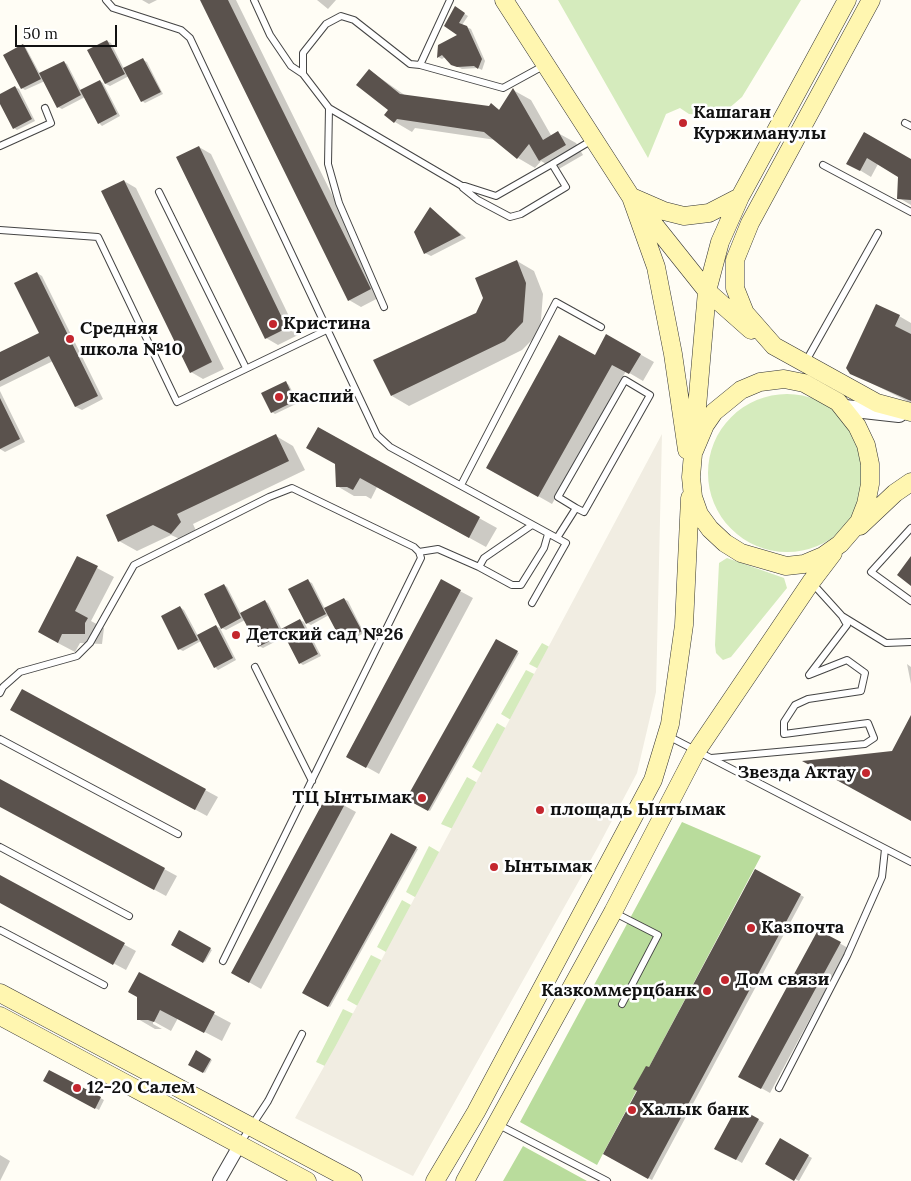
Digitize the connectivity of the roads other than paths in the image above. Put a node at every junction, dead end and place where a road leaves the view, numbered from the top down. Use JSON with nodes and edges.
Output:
{"nodes":[{"id":1,"x":106,"y":0,"type":"edge"},
{"id":2,"x":254,"y":0,"type":"edge"},
{"id":3,"x":450,"y":0,"type":"edge"},
{"id":4,"x":504,"y":0,"type":"edge"},
{"id":5,"x":847,"y":0,"type":"edge"},
{"id":6,"x":871,"y":0,"type":"edge"},
{"id":7,"x":546,"y":64,"type":"junction"},
{"id":8,"x":420,"y":66,"type":"junction"},
{"id":9,"x":303,"y":74,"type":"junction"},
{"id":10,"x":45,"y":108,"type":"dead end"},
{"id":11,"x":329,"y":108,"type":"junction"},
{"id":12,"x":595,"y":139,"type":"junction"},
{"id":13,"x":0,"y":146,"type":"edge"},
{"id":14,"x":552,"y":164,"type":"junction"},
{"id":15,"x":823,"y":165,"type":"dead end"},
{"id":16,"x":462,"y":186,"type":"junction"},
{"id":17,"x":159,"y":192,"type":"dead end"},
{"id":18,"x":632,"y":197,"type":"junction"},
{"id":19,"x":740,"y":197,"type":"junction"},
{"id":20,"x":911,"y":212,"type":"edge"},
{"id":21,"x":0,"y":230,"type":"edge"},
{"id":22,"x":878,"y":233,"type":"dead end"},
{"id":23,"x":707,"y":291,"type":"junction"},
{"id":24,"x":384,"y":307,"type":"dead end"},
{"id":25,"x":337,"y":325,"type":"dead end"},
{"id":26,"x":601,"y":327,"type":"dead end"},
{"id":27,"x":327,"y":330,"type":"junction"},
{"id":28,"x":774,"y":346,"type":"junction"},
{"id":29,"x":805,"y":362,"type":"junction"},
{"id":30,"x":246,"y":368,"type":"junction"},
{"id":31,"x":842,"y":405,"type":"junction"},
{"id":32,"x":911,"y":414,"type":"edge"},
{"id":33,"x":694,"y":451,"type":"junction"},
{"id":34,"x":691,"y":475,"type":"junction"},
{"id":35,"x":911,"y":482,"type":"edge"},
{"id":36,"x":461,"y":485,"type":"junction"},
{"id":37,"x":576,"y":508,"type":"junction"},
{"id":38,"x":532,"y":525,"type":"junction"},
{"id":39,"x":911,"y":528,"type":"edge"},
{"id":40,"x":548,"y":534,"type":"junction"},
{"id":41,"x":557,"y":538,"type":"junction"},
{"id":42,"x":843,"y":541,"type":"junction"},
{"id":43,"x":419,"y":552,"type":"junction"},
{"id":44,"x":479,"y":567,"type":"junction"},
{"id":45,"x":811,"y":582,"type":"junction"},
{"id":46,"x":911,"y":601,"type":"edge"},
{"id":47,"x":532,"y":603,"type":"dead end"},
{"id":48,"x":842,"y":616,"type":"junction"},
{"id":49,"x":911,"y":642,"type":"edge"},
{"id":50,"x":255,"y":667,"type":"dead end"},
{"id":51,"x":0,"y":693,"type":"edge"},
{"id":52,"x":667,"y":735,"type":"junction"},
{"id":53,"x":0,"y":739,"type":"edge"},
{"id":54,"x":704,"y":755,"type":"junction"},
{"id":55,"x":312,"y":780,"type":"junction"},
{"id":56,"x":178,"y":834,"type":"dead end"},
{"id":57,"x":0,"y":847,"type":"edge"},
{"id":58,"x":885,"y":849,"type":"junction"},
{"id":59,"x":911,"y":862,"type":"edge"},
{"id":60,"x":613,"y":912,"type":"junction"},
{"id":61,"x":129,"y":916,"type":"dead end"},
{"id":62,"x":0,"y":930,"type":"edge"},
{"id":63,"x":223,"y":961,"type":"dead end"},
{"id":64,"x":104,"y":985,"type":"dead end"},
{"id":65,"x":0,"y":993,"type":"edge"},
{"id":66,"x":622,"y":1004,"type":"dead end"},
{"id":67,"x":0,"y":1016,"type":"edge"},
{"id":68,"x":302,"y":1034,"type":"dead end"},
{"id":69,"x":779,"y":1088,"type":"dead end"},
{"id":70,"x":476,"y":1112,"type":"junction"},
{"id":71,"x":496,"y":1123,"type":"junction"},
{"id":72,"x":250,"y":1126,"type":"junction"},
{"id":73,"x":239,"y":1146,"type":"junction"},
{"id":74,"x":219,"y":1181,"type":"edge"},
{"id":75,"x":307,"y":1181,"type":"edge"},
{"id":76,"x":353,"y":1181,"type":"edge"},
{"id":77,"x":435,"y":1181,"type":"edge"},
{"id":78,"x":465,"y":1181,"type":"edge"},
{"id":79,"x":607,"y":1181,"type":"edge"}],
"edges":[{"from":1,"to":27,"type":"lane"},
{"from":2,"to":9,"type":"lane"},
{"from":3,"to":8,"type":"lane"},
{"from":4,"to":7,"type":"main road"},
{"from":5,"to":19,"type":"main road"},
{"from":6,"to":28,"type":"main road"},
{"from":7,"to":8,"type":"lane"},
{"from":7,"to":12,"type":"main road"},
{"from":8,"to":9,"type":"lane"},
{"from":9,"to":11,"type":"lane"},
{"from":10,"to":13,"type":"lane"},
{"from":11,"to":16,"type":"lane"},
{"from":11,"to":24,"type":"lane"},
{"from":12,"to":14,"type":"lane"},
{"from":12,"to":18,"type":"main road"},
{"from":14,"to":16,"type":"lane"},
{"from":14,"to":16,"type":"lane"},
{"from":15,"to":20,"type":"lane"},
{"from":17,"to":30,"type":"lane"},
{"from":18,"to":19,"type":"main road"},
{"from":18,"to":23,"type":"main road"},
{"from":18,"to":34,"type":"main road"},
{"from":19,"to":23,"type":"main road"},
{"from":21,"to":30,"type":"lane"},
{"from":22,"to":29,"type":"lane"},
{"from":23,"to":28,"type":"main road"},
{"from":23,"to":33,"type":"main road"},
{"from":25,"to":27,"type":"lane"},
{"from":26,"to":36,"type":"lane"},
{"from":27,"to":30,"type":"lane"},
{"from":27,"to":36,"type":"lane"},
{"from":28,"to":29,"type":"main road"},
{"from":28,"to":31,"type":"main road"},
{"from":29,"to":32,"type":"main road"},
{"from":31,"to":32,"type":"street"},
{"from":31,"to":33,"type":"main road"},
{"from":31,"to":42,"type":"main road"},
{"from":33,"to":34,"type":"main road"},
{"from":34,"to":42,"type":"main road"},
{"from":34,"to":52,"type":"main road"},
{"from":35,"to":42,"type":"main road"},
{"from":36,"to":38,"type":"lane"},
{"from":37,"to":37,"type":"lane"},
{"from":37,"to":41,"type":"lane"},
{"from":38,"to":40,"type":"lane"},
{"from":38,"to":44,"type":"lane"},
{"from":39,"to":46,"type":"lane"},
{"from":40,"to":41,"type":"lane"},
{"from":40,"to":44,"type":"lane"},
{"from":41,"to":47,"type":"lane"},
{"from":42,"to":45,"type":"main road"},
{"from":43,"to":44,"type":"lane"},
{"from":43,"to":51,"type":"lane"},
{"from":43,"to":55,"type":"lane"},
{"from":45,"to":48,"type":"lane"},
{"from":45,"to":54,"type":"main road"},
{"from":48,"to":49,"type":"lane"},
{"from":48,"to":54,"type":"lane"},
{"from":50,"to":55,"type":"lane"},
{"from":52,"to":54,"type":"lane"},
{"from":52,"to":70,"type":"main road"},
{"from":53,"to":56,"type":"lane"},
{"from":54,"to":58,"type":"lane"},
{"from":54,"to":60,"type":"main road"},
{"from":55,"to":63,"type":"lane"},
{"from":57,"to":61,"type":"lane"},
{"from":58,"to":59,"type":"lane"},
{"from":58,"to":69,"type":"lane"},
{"from":60,"to":66,"type":"lane"},
{"from":60,"to":71,"type":"main road"},
{"from":62,"to":64,"type":"lane"},
{"from":65,"to":72,"type":"main road"},
{"from":67,"to":73,"type":"main road"},
{"from":68,"to":72,"type":"lane"},
{"from":70,"to":71,"type":"main road"},
{"from":70,"to":77,"type":"main road"},
{"from":71,"to":78,"type":"main road"},
{"from":71,"to":79,"type":"lane"},
{"from":72,"to":73,"type":"lane"},
{"from":72,"to":76,"type":"main road"},
{"from":73,"to":74,"type":"street"},
{"from":73,"to":75,"type":"main road"}]}
